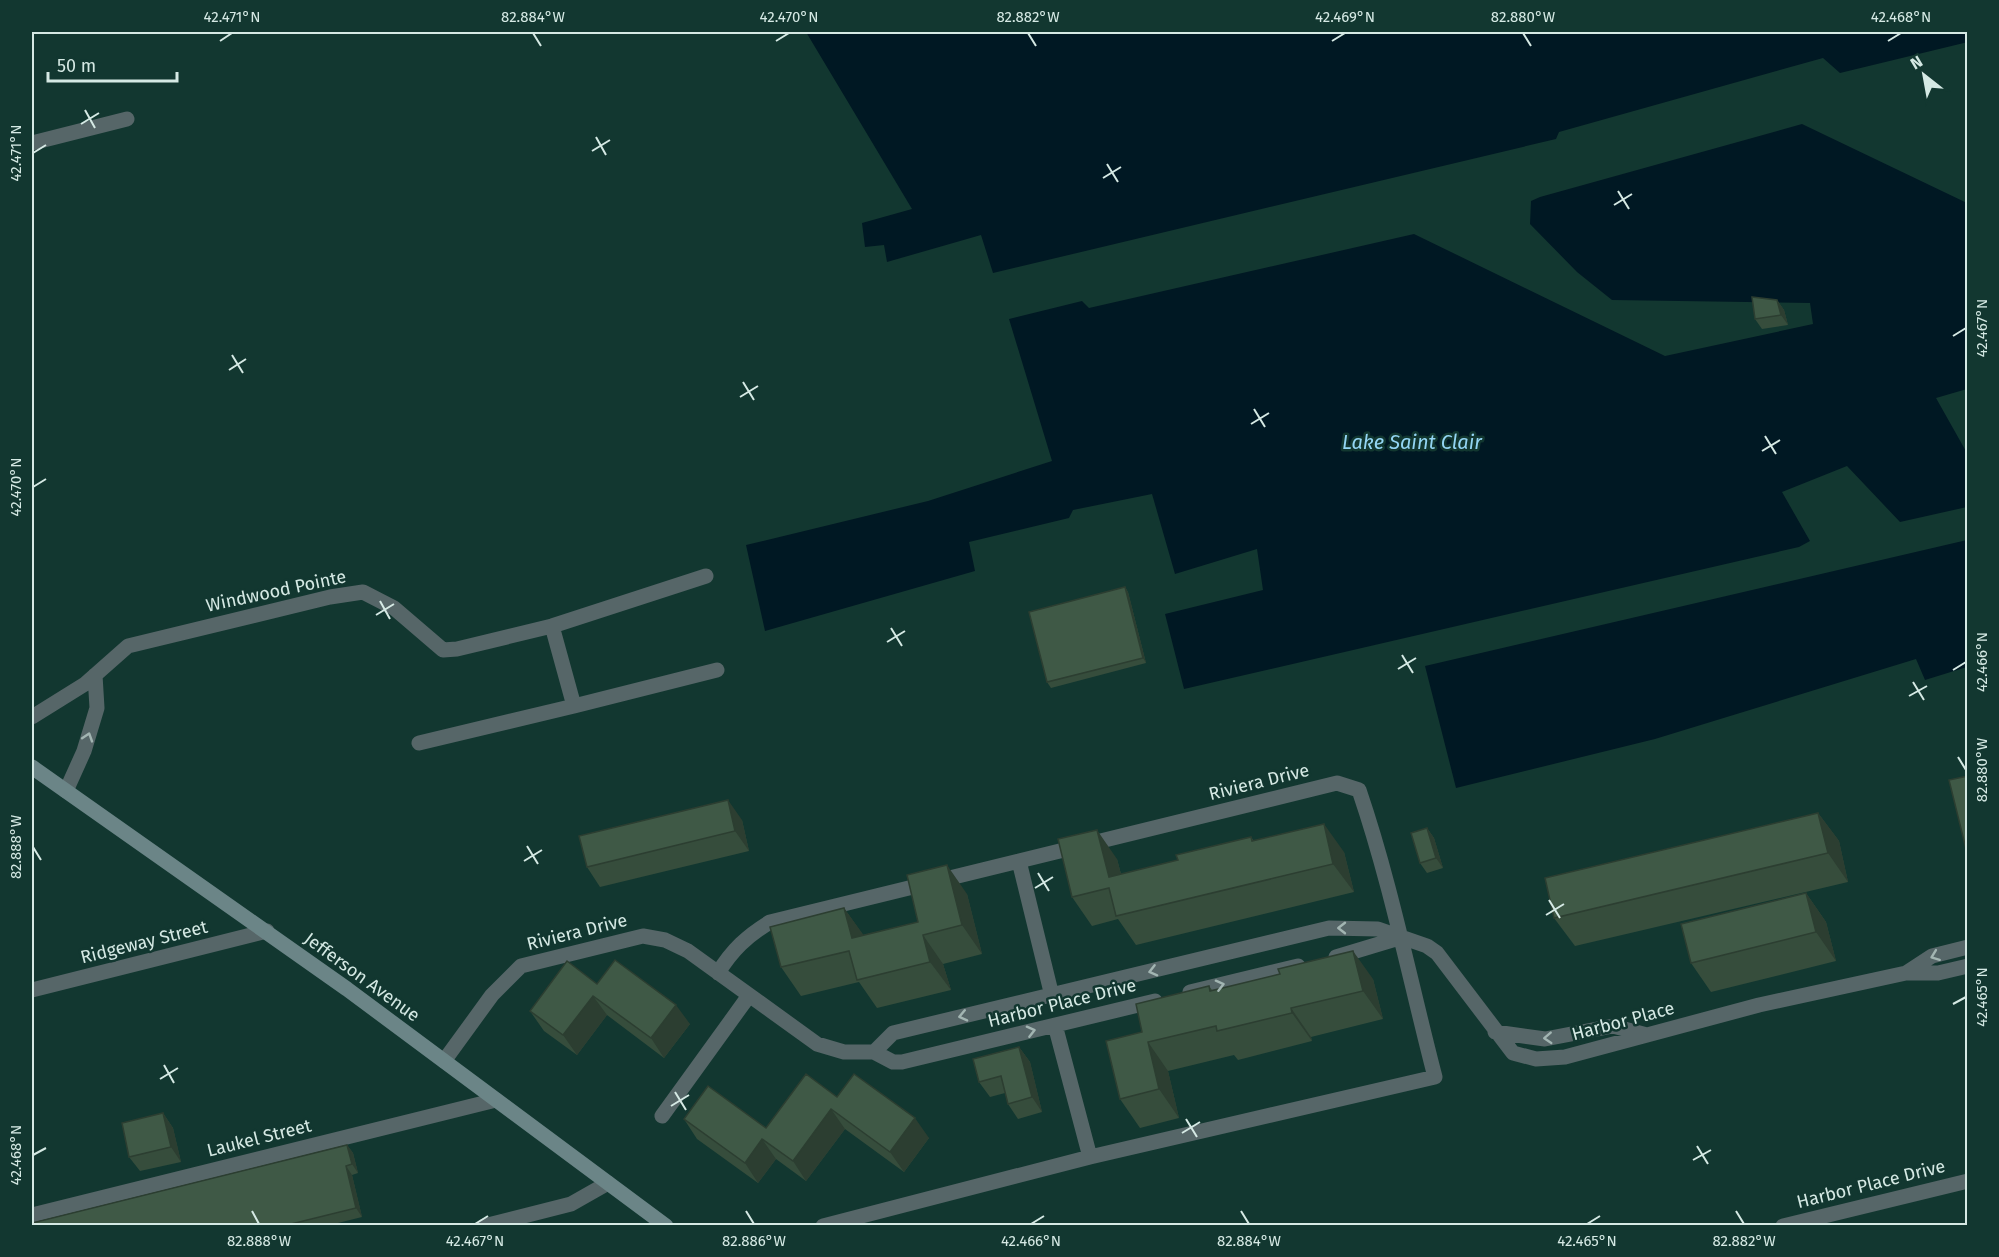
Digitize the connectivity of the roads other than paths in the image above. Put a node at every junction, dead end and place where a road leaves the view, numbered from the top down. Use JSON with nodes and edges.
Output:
{"nodes":[{"id":1,"x":127,"y":119,"type":"dead end"},
{"id":2,"x":32,"y":142,"type":"edge"},
{"id":3,"x":706,"y":576,"type":"dead end"},
{"id":4,"x":552,"y":626,"type":"junction"},
{"id":5,"x":717,"y":670,"type":"dead end"},
{"id":6,"x":95,"y":675,"type":"junction"},
{"id":7,"x":574,"y":705,"type":"junction"},
{"id":8,"x":32,"y":717,"type":"edge"},
{"id":9,"x":419,"y":743,"type":"dead end"},
{"id":10,"x":32,"y":766,"type":"edge"},
{"id":11,"x":66,"y":791,"type":"junction"},
{"id":12,"x":1019,"y":861,"type":"junction"},
{"id":13,"x":267,"y":932,"type":"junction"},
{"id":14,"x":1399,"y":938,"type":"junction"},
{"id":15,"x":1968,"y":947,"type":"edge"},
{"id":16,"x":1968,"y":966,"type":"edge"},
{"id":17,"x":718,"y":973,"type":"junction"},
{"id":18,"x":1906,"y":973,"type":"junction"},
{"id":19,"x":32,"y":990,"type":"edge"},
{"id":20,"x":1052,"y":996,"type":"junction"},
{"id":21,"x":748,"y":997,"type":"junction"},
{"id":22,"x":1055,"y":1025,"type":"junction"},
{"id":23,"x":1590,"y":1030,"type":"junction"},
{"id":24,"x":1495,"y":1032,"type":"junction"},
{"id":25,"x":1647,"y":1035,"type":"junction"},
{"id":26,"x":1596,"y":1050,"type":"junction"},
{"id":27,"x":874,"y":1052,"type":"junction"},
{"id":28,"x":1536,"y":1059,"type":"junction"},
{"id":29,"x":444,"y":1061,"type":"junction"},
{"id":30,"x":496,"y":1100,"type":"junction"},
{"id":31,"x":662,"y":1116,"type":"dead end"},
{"id":32,"x":1090,"y":1157,"type":"junction"},
{"id":33,"x":1968,"y":1181,"type":"edge"},
{"id":34,"x":608,"y":1183,"type":"junction"},
{"id":35,"x":32,"y":1215,"type":"edge"},
{"id":36,"x":484,"y":1226,"type":"edge"},
{"id":37,"x":666,"y":1226,"type":"edge"},
{"id":38,"x":823,"y":1226,"type":"edge"},
{"id":39,"x":1783,"y":1226,"type":"edge"}],
"edges":[{"from":1,"to":2,"type":"street"},
{"from":3,"to":4,"type":"street","name":"Windwood Pointe"},
{"from":4,"to":6,"type":"street","name":"Windwood Pointe"},
{"from":4,"to":7,"type":"street"},
{"from":5,"to":7,"type":"street"},
{"from":6,"to":8,"type":"street","name":"Windwood Pointe"},
{"from":11,"to":6,"type":"street","one_way":true},
{"from":7,"to":9,"type":"street"},
{"from":10,"to":11,"type":"main road","name":"Jefferson Avenue"},
{"from":11,"to":13,"type":"main road","name":"Jefferson Avenue"},
{"from":12,"to":14,"type":"street","name":"Riviera Drive"},
{"from":12,"to":17,"type":"street","name":"Riviera Drive"},
{"from":12,"to":20,"type":"street"},
{"from":13,"to":19,"type":"street","name":"Ridgeway Street"},
{"from":13,"to":29,"type":"main road","name":"Jefferson Avenue"},
{"from":14,"to":20,"type":"street","one_way":true},
{"from":22,"to":14,"type":"street","name":"Harbor Place Drive","one_way":true},
{"from":14,"to":24,"type":"street","name":"Harbor Place"},
{"from":14,"to":32,"type":"street","name":"Riviera Drive"},
{"from":15,"to":18,"type":"street","name":"Harbor Place","one_way":true},
{"from":16,"to":18,"type":"street","name":"Harbor Place"},
{"from":17,"to":21,"type":"street","name":"Riviera Drive"},
{"from":17,"to":29,"type":"street","name":"Riviera Drive"},
{"from":18,"to":25,"type":"street","name":"Harbor Place"},
{"from":20,"to":27,"type":"street","one_way":true},
{"from":21,"to":27,"type":"street","name":"Riviera Drive"},
{"from":21,"to":31,"type":"street"},
{"from":27,"to":22,"type":"street","name":"Harbor Place Drive","one_way":true},
{"from":22,"to":32,"type":"street"},
{"from":23,"to":24,"type":"street","one_way":true},
{"from":23,"to":25,"type":"street"},
{"from":23,"to":26,"type":"street"},
{"from":24,"to":28,"type":"street","name":"Harbor Place"},
{"from":25,"to":26,"type":"street","name":"Harbor Place"},
{"from":25,"to":28,"type":"street"},
{"from":26,"to":28,"type":"street","name":"Harbor Place"},
{"from":29,"to":30,"type":"main road","name":"Jefferson Avenue"},
{"from":30,"to":34,"type":"main road","name":"Jefferson Avenue"},
{"from":30,"to":35,"type":"street","name":"Laukel Street"},
{"from":32,"to":38,"type":"street","name":"Riviera Drive"},
{"from":33,"to":39,"type":"street","name":"Harbor Place Drive"},
{"from":34,"to":36,"type":"street"},
{"from":34,"to":37,"type":"main road","name":"Jefferson Avenue"}]}
